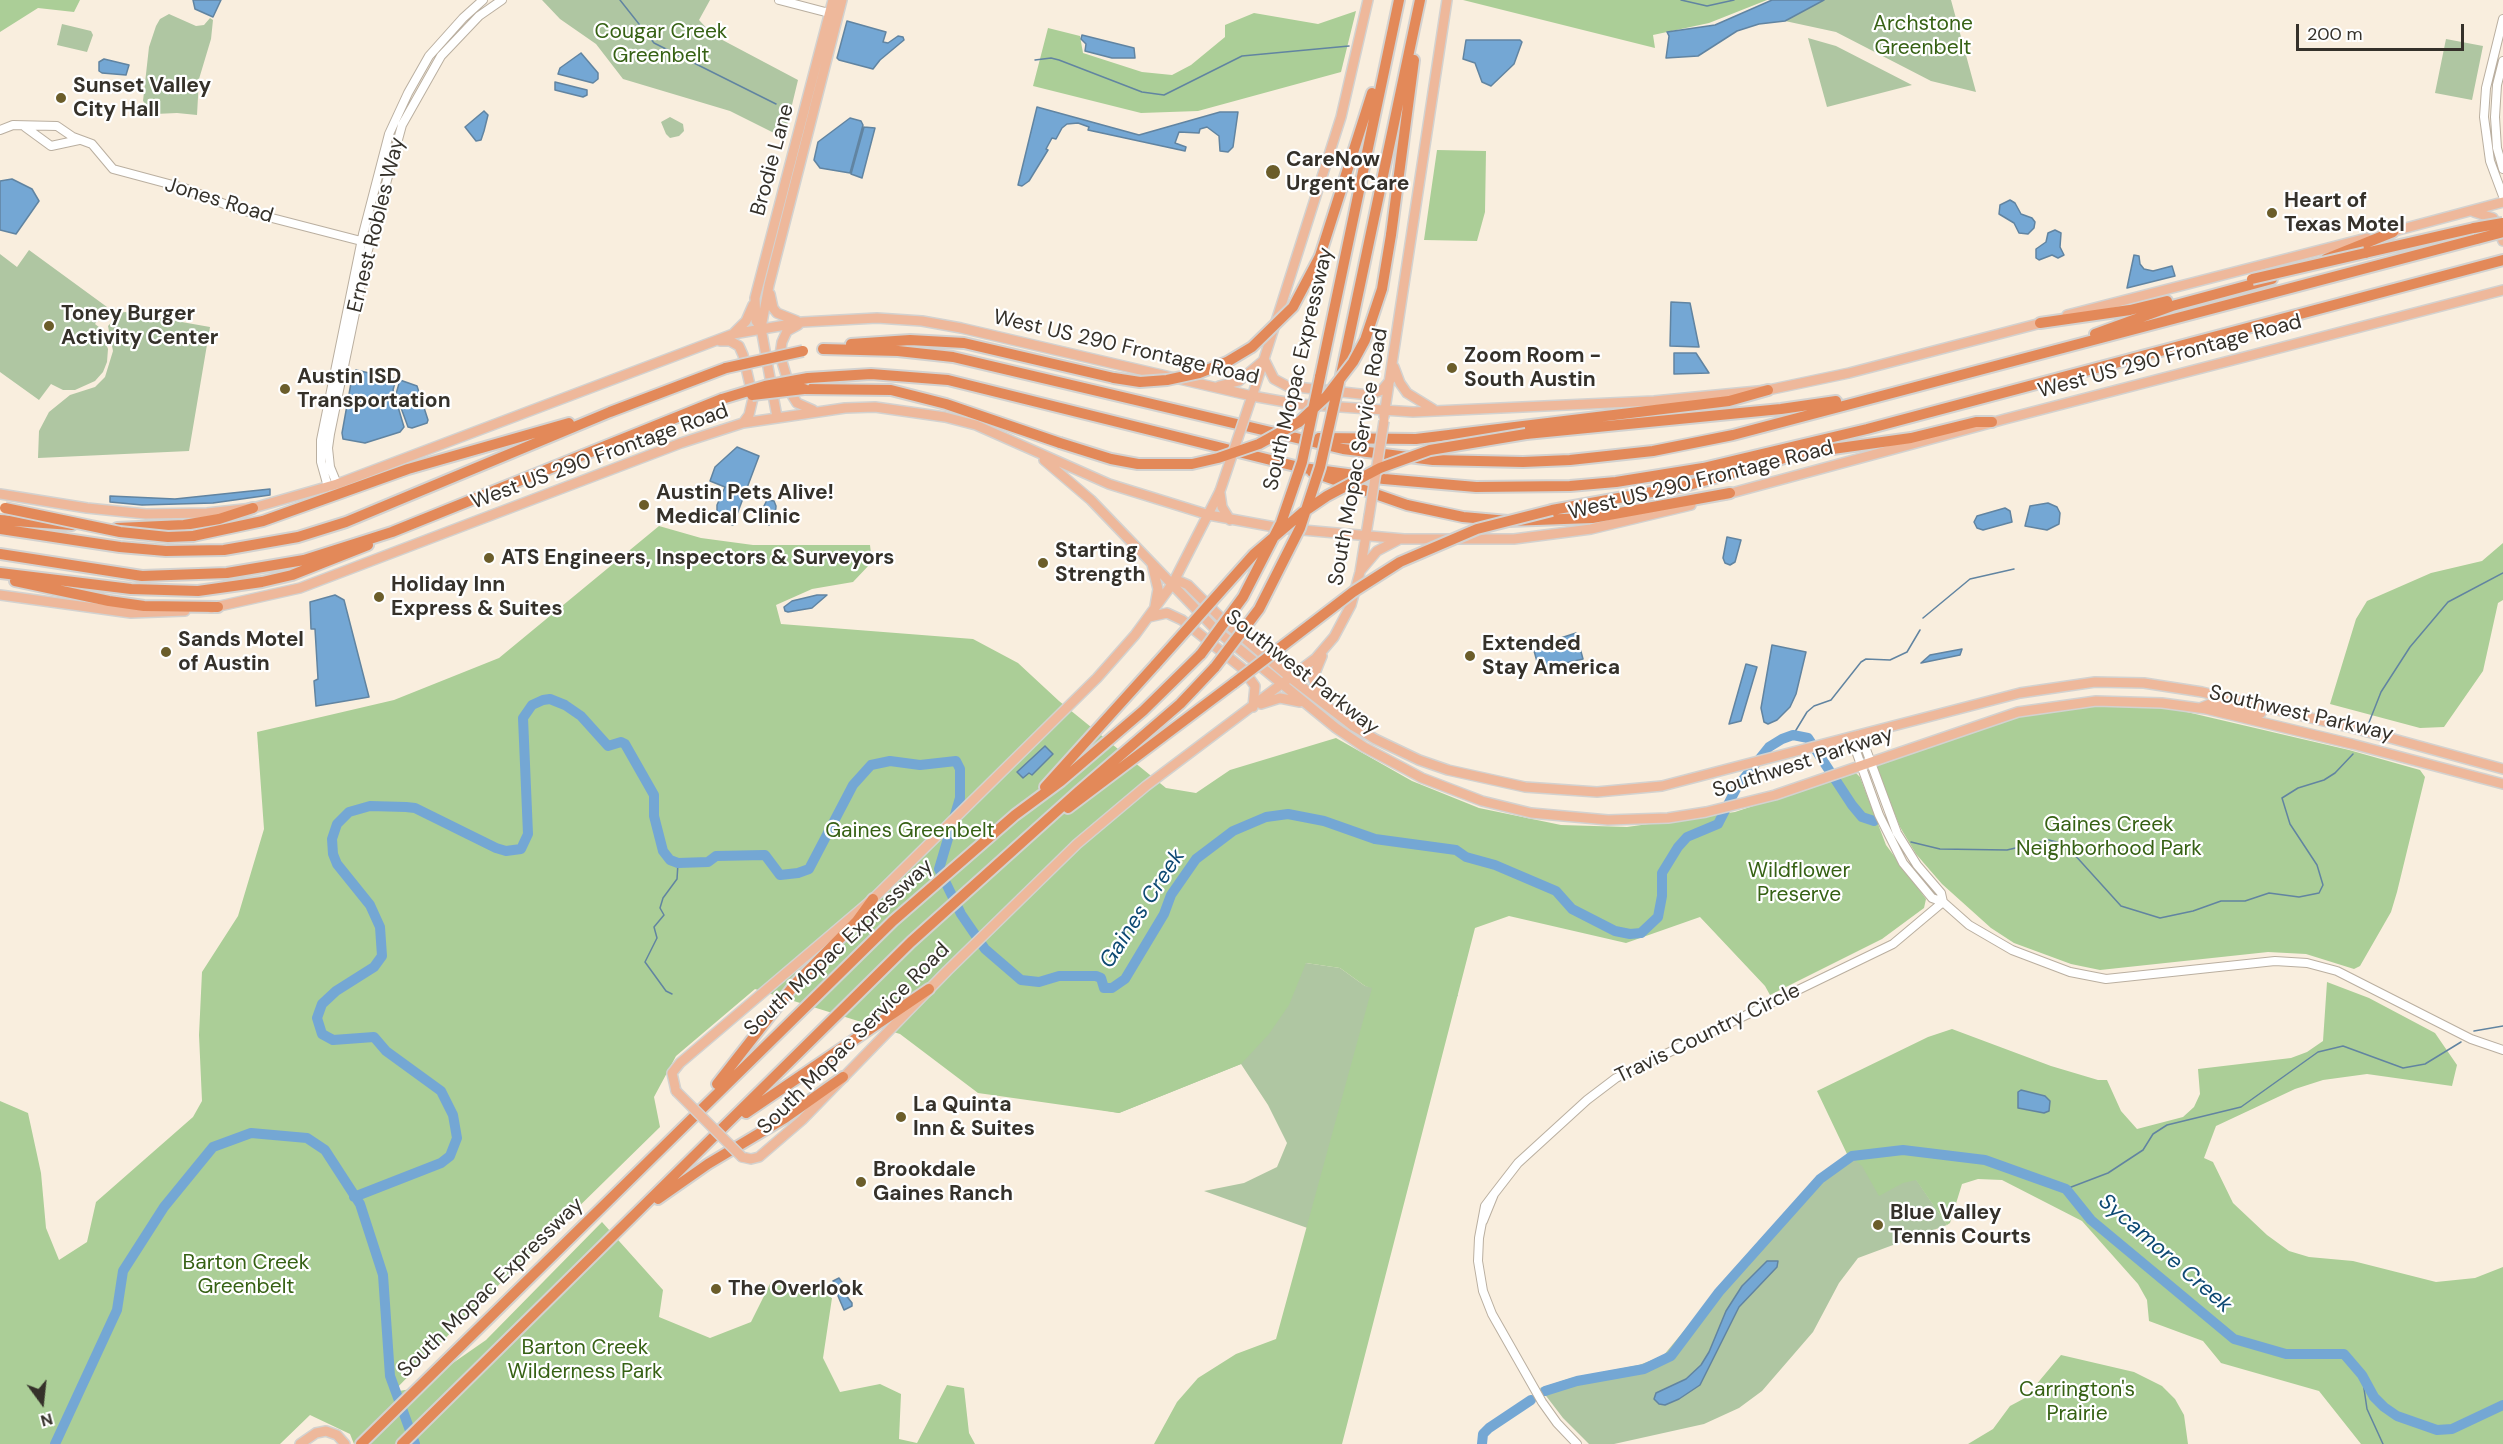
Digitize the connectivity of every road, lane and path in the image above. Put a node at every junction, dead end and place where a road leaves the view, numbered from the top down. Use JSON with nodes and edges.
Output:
{"nodes":[{"id":1,"x":483,"y":0,"type":"edge"},
{"id":2,"x":502,"y":0,"type":"edge"},
{"id":3,"x":779,"y":0,"type":"edge"},
{"id":4,"x":1368,"y":0,"type":"edge"},
{"id":5,"x":1399,"y":0,"type":"edge"},
{"id":6,"x":1421,"y":0,"type":"edge"},
{"id":7,"x":1447,"y":0,"type":"edge"},
{"id":8,"x":835,"y":5,"type":"edge"},
{"id":9,"x":2503,"y":19,"type":"edge"},
{"id":10,"x":1389,"y":45,"type":"junction"},
{"id":11,"x":2503,"y":61,"type":"edge"},
{"id":12,"x":21,"y":125,"type":"junction"},
{"id":13,"x":800,"y":126,"type":"junction"},
{"id":14,"x":0,"y":130,"type":"edge"},
{"id":15,"x":79,"y":140,"type":"junction"},
{"id":16,"x":799,"y":169,"type":"junction"},
{"id":17,"x":2503,"y":169,"type":"edge"},
{"id":18,"x":2503,"y":196,"type":"edge"},
{"id":19,"x":2503,"y":202,"type":"edge"},
{"id":20,"x":2465,"y":212,"type":"junction"},
{"id":21,"x":2503,"y":223,"type":"edge"},
{"id":22,"x":2393,"y":232,"type":"junction"},
{"id":23,"x":2503,"y":232,"type":"edge"},
{"id":24,"x":2476,"y":234,"type":"junction"},
{"id":25,"x":2503,"y":241,"type":"edge"},
{"id":26,"x":366,"y":242,"type":"junction"},
{"id":27,"x":2503,"y":260,"type":"edge"},
{"id":28,"x":2503,"y":282,"type":"edge"},
{"id":29,"x":769,"y":285,"type":"junction"},
{"id":30,"x":2503,"y":290,"type":"edge"},
{"id":31,"x":2478,"y":295,"type":"junction"},
{"id":32,"x":755,"y":298,"type":"junction"},
{"id":33,"x":803,"y":322,"type":"junction"},
{"id":34,"x":2040,"y":323,"type":"junction"},
{"id":35,"x":761,"y":328,"type":"junction"},
{"id":36,"x":733,"y":334,"type":"junction"},
{"id":37,"x":714,"y":341,"type":"junction"},
{"id":38,"x":823,"y":349,"type":"junction"},
{"id":39,"x":1264,"y":359,"type":"junction"},
{"id":40,"x":1394,"y":366,"type":"junction"},
{"id":41,"x":1391,"y":379,"type":"junction"},
{"id":42,"x":806,"y":383,"type":"junction"},
{"id":43,"x":1209,"y":387,"type":"junction"},
{"id":44,"x":1768,"y":390,"type":"junction"},
{"id":45,"x":1251,"y":399,"type":"junction"},
{"id":46,"x":1830,"y":402,"type":"junction"},
{"id":47,"x":1843,"y":405,"type":"junction"},
{"id":48,"x":1436,"y":410,"type":"junction"},
{"id":49,"x":815,"y":411,"type":"junction"},
{"id":50,"x":610,"y":412,"type":"junction"},
{"id":51,"x":1384,"y":416,"type":"junction"},
{"id":52,"x":777,"y":417,"type":"junction"},
{"id":53,"x":1992,"y":422,"type":"junction"},
{"id":54,"x":743,"y":423,"type":"junction"},
{"id":55,"x":1867,"y":429,"type":"junction"},
{"id":56,"x":1299,"y":438,"type":"junction"},
{"id":57,"x":1030,"y":449,"type":"junction"},
{"id":58,"x":1790,"y":456,"type":"junction"},
{"id":59,"x":1303,"y":468,"type":"junction"},
{"id":60,"x":332,"y":486,"type":"junction"},
{"id":61,"x":1220,"y":490,"type":"junction"},
{"id":62,"x":1730,"y":493,"type":"junction"},
{"id":63,"x":0,"y":494,"type":"edge"},
{"id":64,"x":2,"y":508,"type":"edge"},
{"id":65,"x":253,"y":508,"type":"junction"},
{"id":66,"x":1209,"y":515,"type":"junction"},
{"id":67,"x":0,"y":520,"type":"edge"},
{"id":68,"x":1230,"y":520,"type":"junction"},
{"id":69,"x":0,"y":529,"type":"edge"},
{"id":70,"x":392,"y":532,"type":"junction"},
{"id":71,"x":1366,"y":535,"type":"junction"},
{"id":72,"x":1404,"y":539,"type":"junction"},
{"id":73,"x":0,"y":554,"type":"edge"},
{"id":74,"x":1151,"y":561,"type":"junction"},
{"id":75,"x":1360,"y":572,"type":"junction"},
{"id":76,"x":0,"y":575,"type":"edge"},
{"id":77,"x":1178,"y":581,"type":"junction"},
{"id":78,"x":0,"y":595,"type":"edge"},
{"id":79,"x":218,"y":607,"type":"junction"},
{"id":80,"x":1155,"y":608,"type":"junction"},
{"id":81,"x":1149,"y":617,"type":"junction"},
{"id":82,"x":1326,"y":647,"type":"junction"},
{"id":83,"x":1292,"y":678,"type":"junction"},
{"id":84,"x":1283,"y":685,"type":"junction"},
{"id":85,"x":1322,"y":701,"type":"junction"},
{"id":86,"x":1306,"y":704,"type":"junction"},
{"id":87,"x":2264,"y":706,"type":"junction"},
{"id":88,"x":1253,"y":707,"type":"junction"},
{"id":89,"x":2200,"y":708,"type":"junction"},
{"id":90,"x":1858,"y":735,"type":"junction"},
{"id":91,"x":1866,"y":763,"type":"junction"},
{"id":92,"x":2503,"y":769,"type":"edge"},
{"id":93,"x":2503,"y":784,"type":"edge"},
{"id":94,"x":1031,"y":803,"type":"junction"},
{"id":95,"x":1043,"y":825,"type":"junction"},
{"id":96,"x":873,"y":899,"type":"junction"},
{"id":97,"x":1943,"y":902,"type":"junction"},
{"id":98,"x":929,"y":989,"type":"junction"},
{"id":99,"x":2503,"y":1050,"type":"edge"},
{"id":100,"x":843,"y":1077,"type":"junction"},
{"id":101,"x":701,"y":1107,"type":"junction"},
{"id":102,"x":730,"y":1121,"type":"junction"},
{"id":103,"x":636,"y":1214,"type":"junction"},
{"id":104,"x":300,"y":1444,"type":"edge"},
{"id":105,"x":345,"y":1444,"type":"edge"},
{"id":106,"x":361,"y":1444,"type":"edge"},
{"id":107,"x":402,"y":1444,"type":"edge"},
{"id":108,"x":1577,"y":1444,"type":"edge"}],
"edges":[{"from":1,"to":26,"type":"street","name":"Ernest Robles Way"},
{"from":2,"to":26,"type":"street","name":"Ernest Robles Way"},
{"from":3,"to":8,"type":"street"},
{"from":4,"to":39,"type":"main road","name":"South Mopac Service Road"},
{"from":5,"to":10,"type":"highway","name":"South Mopac Expressway"},
{"from":6,"to":42,"type":"highway","bridge":true},
{"from":6,"to":95,"type":"highway","name":"South Mopac Expressway","bridge":true},
{"from":7,"to":40,"type":"main road","name":"South Mopac Service Road"},
{"from":8,"to":13,"type":"main road","name":"Brodie Lane"},
{"from":8,"to":16,"type":"main road","name":"Brodie Lane"},
{"from":9,"to":18,"type":"street"},
{"from":10,"to":38,"type":"highway","bridge":true},
{"from":10,"to":94,"type":"highway","name":"South Mopac Expressway","bridge":true},
{"from":11,"to":17,"type":"street"},
{"from":12,"to":14,"type":"street","name":"Jones Road"},
{"from":12,"to":15,"type":"street","name":"Jones Road"},
{"from":12,"to":15,"type":"street"},
{"from":13,"to":16,"type":"main road"},
{"from":13,"to":32,"type":"main road","name":"Brodie Lane"},
{"from":15,"to":26,"type":"street","name":"Jones Road"},
{"from":16,"to":29,"type":"main road","name":"Brodie Lane"},
{"from":19,"to":20,"type":"main road","name":"West US 290 Frontage Road"},
{"from":20,"to":22,"type":"main road","name":"West US 290 Frontage Road"},
{"from":20,"to":25,"type":"main road"},
{"from":21,"to":24,"type":"highway","bridge":true},
{"from":22,"to":34,"type":"main road","name":"West US 290 Frontage Road"},
{"from":22,"to":46,"type":"highway"},
{"from":23,"to":24,"type":"highway","bridge":true},
{"from":24,"to":34,"type":"highway","bridge":true},
{"from":24,"to":47,"type":"highway"},
{"from":26,"to":60,"type":"street","name":"Ernest Robles Way"},
{"from":27,"to":55,"type":"highway"},
{"from":28,"to":31,"type":"main road"},
{"from":29,"to":33,"type":"main road"},
{"from":29,"to":35,"type":"main road","name":"Brodie Lane"},
{"from":30,"to":31,"type":"main road","name":"West US 290 Frontage Road"},
{"from":31,"to":53,"type":"main road","name":"West US 290 Frontage Road"},
{"from":32,"to":35,"type":"main road","name":"Brodie Lane"},
{"from":32,"to":36,"type":"main road"},
{"from":33,"to":35,"type":"main road","name":"West US 290 Frontage Road"},
{"from":33,"to":43,"type":"main road","name":"West US 290 Frontage Road"},
{"from":33,"to":49,"type":"main road"},
{"from":34,"to":44,"type":"main road","name":"West US 290 Frontage Road"},
{"from":35,"to":36,"type":"main road","name":"West US 290 Frontage Road"},
{"from":35,"to":52,"type":"main road","name":"Brodie Lane"},
{"from":36,"to":37,"type":"main road","name":"West US 290 Frontage Road"},
{"from":37,"to":54,"type":"main road"},
{"from":37,"to":60,"type":"main road","name":"West US 290 Frontage Road"},
{"from":38,"to":50,"type":"highway","bridge":true},
{"from":38,"to":56,"type":"highway"},
{"from":39,"to":41,"type":"main road"},
{"from":39,"to":43,"type":"main road"},
{"from":39,"to":45,"type":"main road","name":"South Mopac Service Road"},
{"from":40,"to":41,"type":"main road","name":"South Mopac Service Road"},
{"from":40,"to":48,"type":"main road"},
{"from":41,"to":51,"type":"main road","name":"South Mopac Service Road"},
{"from":42,"to":59,"type":"highway"},
{"from":42,"to":70,"type":"highway","bridge":true},
{"from":43,"to":45,"type":"main road","name":"West US 290 Frontage Road"},
{"from":44,"to":48,"type":"main road","name":"West US 290 Frontage Road"},
{"from":44,"to":56,"type":"highway"},
{"from":45,"to":51,"type":"main road","name":"West US 290 Frontage Road"},
{"from":45,"to":61,"type":"main road","name":"South Mopac Service Road","bridge":true},
{"from":46,"to":47,"type":"highway"},
{"from":46,"to":94,"type":"highway","bridge":true},
{"from":47,"to":56,"type":"highway"},
{"from":48,"to":51,"type":"main road","name":"West US 290 Frontage Road"},
{"from":49,"to":52,"type":"main road","name":"West US 290 Frontage Road"},
{"from":49,"to":57,"type":"main road","name":"West US 290 Frontage Road"},
{"from":50,"to":64,"type":"highway","bridge":true},
{"from":50,"to":69,"type":"highway"},
{"from":51,"to":71,"type":"main road","name":"South Mopac Service Road","bridge":true},
{"from":52,"to":54,"type":"main road","name":"West US 290 Frontage Road"},
{"from":53,"to":58,"type":"highway"},
{"from":53,"to":62,"type":"main road","name":"West US 290 Frontage Road"},
{"from":54,"to":79,"type":"main road","name":"West US 290 Frontage Road"},
{"from":55,"to":58,"type":"highway"},
{"from":55,"to":59,"type":"highway"},
{"from":57,"to":66,"type":"main road","name":"West US 290 Frontage Road"},
{"from":57,"to":74,"type":"main road","name":"Southwest Parkway"},
{"from":58,"to":95,"type":"highway","bridge":true},
{"from":59,"to":62,"type":"highway"},
{"from":60,"to":65,"type":"main road","name":"West US 290 Frontage Road"},
{"from":61,"to":66,"type":"main road","name":"South Mopac Service Road"},
{"from":61,"to":68,"type":"main road"},
{"from":62,"to":72,"type":"main road","name":"West US 290 Frontage Road"},
{"from":63,"to":65,"type":"main road","name":"West US 290 Frontage Road"},
{"from":65,"to":67,"type":"highway"},
{"from":66,"to":68,"type":"main road","name":"West US 290 Frontage Road"},
{"from":66,"to":77,"type":"main road","name":"South Mopac Service Road"},
{"from":68,"to":71,"type":"main road","name":"West US 290 Frontage Road"},
{"from":70,"to":73,"type":"highway"},
{"from":70,"to":76,"type":"highway"},
{"from":71,"to":72,"type":"main road","name":"West US 290 Frontage Road"},
{"from":71,"to":75,"type":"main road","name":"South Mopac Service Road"},
{"from":72,"to":75,"type":"main road"},
{"from":74,"to":77,"type":"main road","name":"Southwest Parkway"},
{"from":74,"to":80,"type":"main road"},
{"from":75,"to":82,"type":"main road","name":"South Mopac Service Road"},
{"from":76,"to":79,"type":"highway"},
{"from":77,"to":80,"type":"main road","name":"South Mopac Service Road"},
{"from":77,"to":83,"type":"main road","name":"Southwest Parkway"},
{"from":77,"to":84,"type":"main road","name":"Southwest Parkway"},
{"from":78,"to":79,"type":"main road","name":"West US 290 Frontage Road"},
{"from":80,"to":81,"type":"main road","name":"South Mopac Service Road"},
{"from":81,"to":88,"type":"main road"},
{"from":81,"to":96,"type":"main road","name":"South Mopac Service Road"},
{"from":82,"to":83,"type":"main road","name":"South Mopac Service Road"},
{"from":82,"to":85,"type":"main road"},
{"from":83,"to":84,"type":"main road","name":"South Mopac Service Road"},
{"from":83,"to":85,"type":"main road","name":"Southwest Parkway"},
{"from":84,"to":86,"type":"main road","name":"Southwest Parkway"},
{"from":84,"to":88,"type":"main road","name":"South Mopac Service Road"},
{"from":85,"to":90,"type":"main road","name":"Southwest Parkway"},
{"from":86,"to":88,"type":"main road"},
{"from":86,"to":91,"type":"main road","name":"Southwest Parkway"},
{"from":87,"to":89,"type":"main road"},
{"from":87,"to":90,"type":"main road","name":"Southwest Parkway"},
{"from":87,"to":92,"type":"main road","name":"Southwest Parkway"},
{"from":88,"to":98,"type":"main road","name":"South Mopac Service Road"},
{"from":89,"to":91,"type":"main road","name":"Southwest Parkway"},
{"from":89,"to":93,"type":"main road","name":"Southwest Parkway"},
{"from":90,"to":91,"type":"street"},
{"from":91,"to":97,"type":"street"},
{"from":94,"to":101,"type":"highway","name":"South Mopac Expressway"},
{"from":95,"to":102,"type":"highway","name":"South Mopac Expressway"},
{"from":96,"to":100,"type":"main road","name":"South Mopac Service Road","bridge":true},
{"from":96,"to":101,"type":"highway"},
{"from":97,"to":99,"type":"street"},
{"from":97,"to":108,"type":"street","name":"Travis Country Circle"},
{"from":98,"to":100,"type":"main road","name":"South Mopac Service Road"},
{"from":98,"to":102,"type":"highway"},
{"from":100,"to":103,"type":"highway"},
{"from":101,"to":106,"type":"highway","name":"South Mopac Expressway"},
{"from":102,"to":103,"type":"highway","name":"South Mopac Expressway"},
{"from":103,"to":107,"type":"highway","name":"South Mopac Expressway"},
{"from":104,"to":105,"type":"main road"}]}
